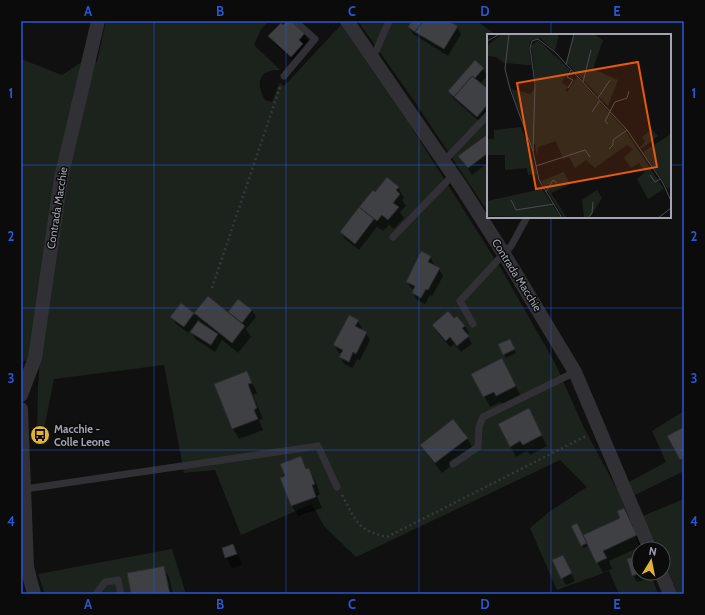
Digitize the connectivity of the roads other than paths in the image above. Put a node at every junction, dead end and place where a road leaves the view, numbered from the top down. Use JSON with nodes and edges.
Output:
{"nodes":[{"id":1,"x":98,"y":21,"type":"edge"},
{"id":2,"x":295,"y":21,"type":"edge"},
{"id":3,"x":347,"y":21,"type":"edge"},
{"id":4,"x":389,"y":21,"type":"edge"},
{"id":5,"x":373,"y":58,"type":"junction"},
{"id":6,"x":284,"y":76,"type":"road end"},
{"id":7,"x":487,"y":116,"type":"edge"},
{"id":8,"x":444,"y":161,"type":"junction"},
{"id":9,"x":453,"y":175,"type":"junction"},
{"id":10,"x":526,"y":218,"type":"edge"},
{"id":11,"x":393,"y":237,"type":"dead end"},
{"id":12,"x":504,"y":254,"type":"junction"},
{"id":13,"x":473,"y":324,"type":"dead end"},
{"id":14,"x":575,"y":372,"type":"junction"},
{"id":15,"x":21,"y":395,"type":"edge"},
{"id":16,"x":21,"y":409,"type":"edge"},
{"id":17,"x":453,"y":464,"type":"dead end"},
{"id":18,"x":337,"y":486,"type":"road end"},
{"id":19,"x":25,"y":489,"type":"junction"},
{"id":20,"x":647,"y":541,"type":"edge"},
{"id":21,"x":664,"y":581,"type":"edge"},
{"id":22,"x":34,"y":594,"type":"edge"},
{"id":23,"x":96,"y":594,"type":"edge"},
{"id":24,"x":121,"y":594,"type":"edge"},
{"id":25,"x":670,"y":594,"type":"edge"}],
"edges":[{"from":1,"to":15,"type":"street","name":"Contrada Macchie"},
{"from":2,"to":6,"type":"lane"},
{"from":3,"to":5,"type":"street","name":"Contrada Macchie"},
{"from":4,"to":5,"type":"lane"},
{"from":5,"to":8,"type":"street","name":"Contrada Macchie"},
{"from":7,"to":8,"type":"lane"},
{"from":8,"to":9,"type":"street","name":"Contrada Macchie"},
{"from":9,"to":11,"type":"lane"},
{"from":9,"to":12,"type":"street","name":"Contrada Macchie"},
{"from":10,"to":12,"type":"lane"},
{"from":12,"to":13,"type":"lane"},
{"from":12,"to":14,"type":"street","name":"Contrada Macchie"},
{"from":14,"to":17,"type":"lane"},
{"from":14,"to":20,"type":"street","name":"Contrada Macchie"},
{"from":16,"to":19,"type":"street"},
{"from":18,"to":19,"type":"lane"},
{"from":19,"to":22,"type":"street"},
{"from":21,"to":25,"type":"street"},
{"from":23,"to":24,"type":"lane"}]}
